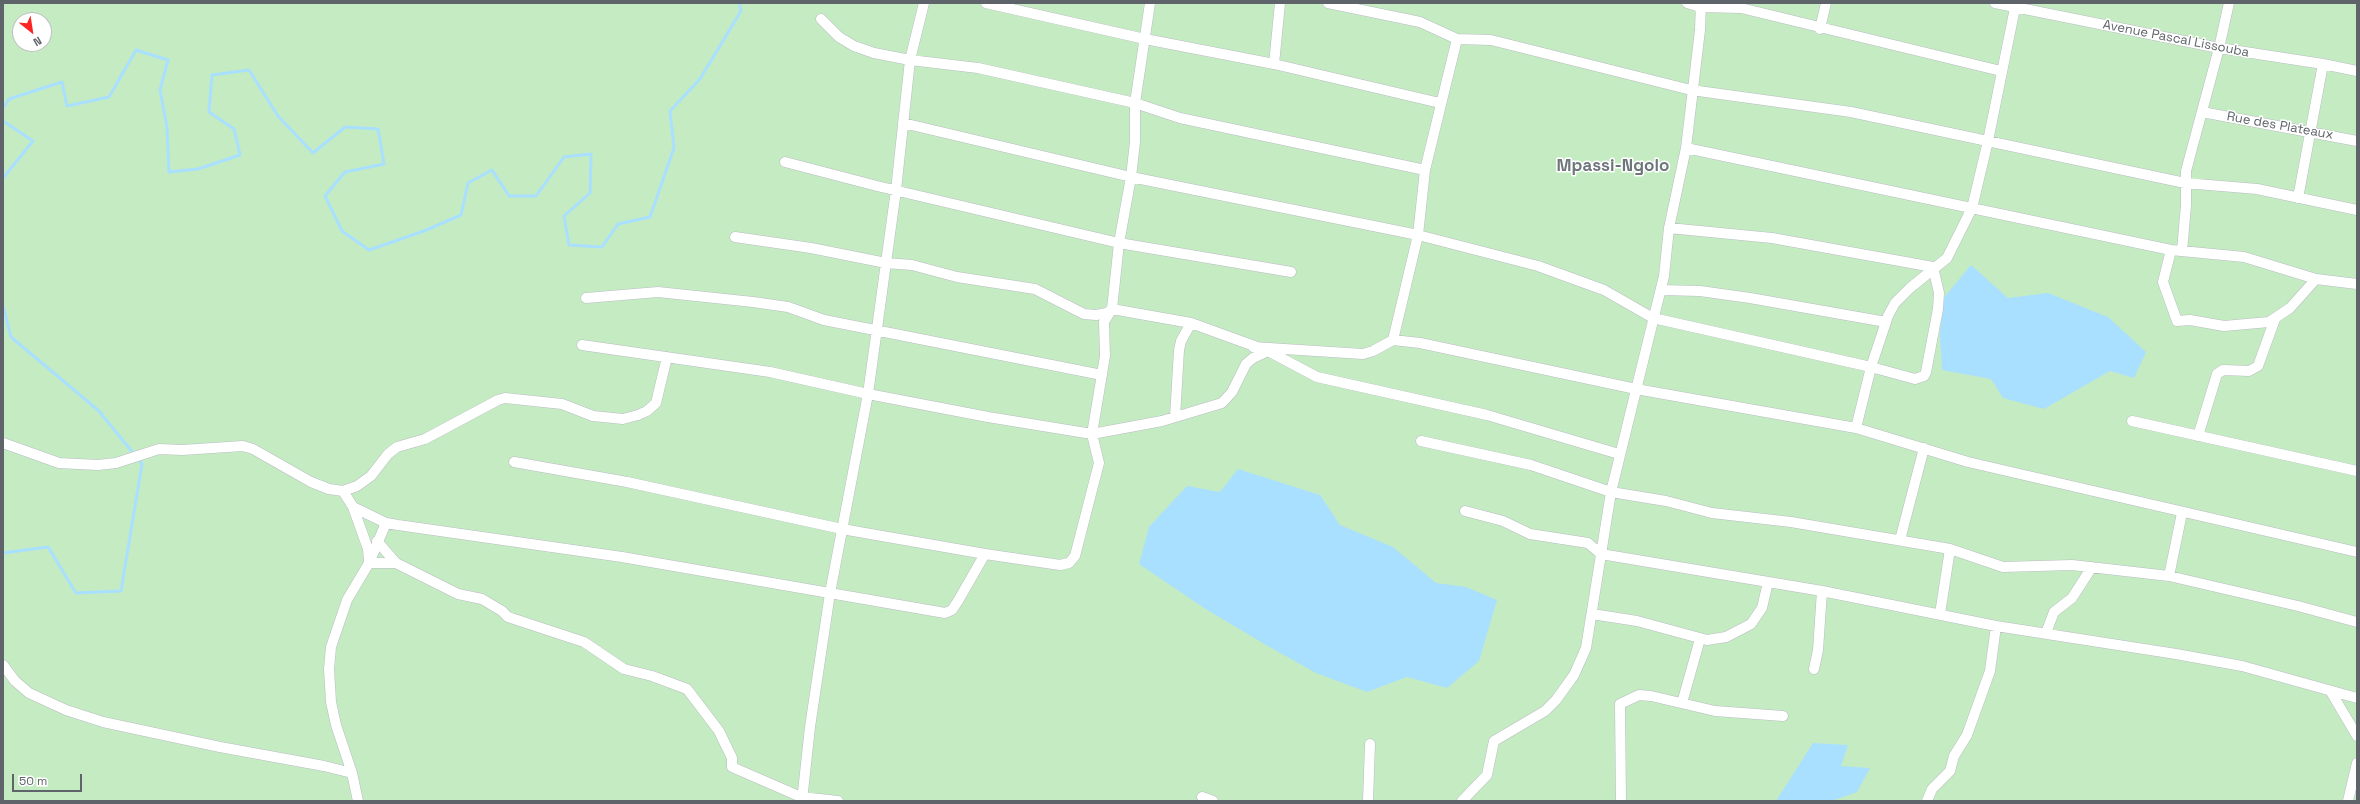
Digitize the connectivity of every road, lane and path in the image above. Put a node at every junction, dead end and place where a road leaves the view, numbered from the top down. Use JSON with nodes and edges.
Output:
{"nodes":[{"id":1,"x":924,"y":3,"type":"edge"},
{"id":2,"x":986,"y":3,"type":"edge"},
{"id":3,"x":1150,"y":3,"type":"edge"},
{"id":4,"x":1280,"y":3,"type":"edge"},
{"id":5,"x":1328,"y":3,"type":"edge"},
{"id":6,"x":1687,"y":3,"type":"edge"},
{"id":7,"x":1826,"y":3,"type":"edge"},
{"id":8,"x":1995,"y":3,"type":"edge"},
{"id":9,"x":2229,"y":3,"type":"edge"},
{"id":10,"x":1701,"y":5,"type":"edge"},
{"id":11,"x":2015,"y":5,"type":"edge"},
{"id":12,"x":821,"y":19,"type":"dead end"},
{"id":13,"x":1820,"y":29,"type":"junction"},
{"id":14,"x":1145,"y":39,"type":"junction"},
{"id":15,"x":1457,"y":40,"type":"junction"},
{"id":16,"x":2220,"y":48,"type":"junction"},
{"id":17,"x":910,"y":60,"type":"junction"},
{"id":18,"x":1274,"y":64,"type":"junction"},
{"id":19,"x":2323,"y":64,"type":"junction"},
{"id":20,"x":2001,"y":71,"type":"junction"},
{"id":21,"x":2357,"y":72,"type":"edge"},
{"id":22,"x":1691,"y":90,"type":"junction"},
{"id":23,"x":1135,"y":103,"type":"junction"},
{"id":24,"x":1440,"y":103,"type":"junction"},
{"id":25,"x":2202,"y":112,"type":"junction"},
{"id":26,"x":903,"y":123,"type":"junction"},
{"id":27,"x":2310,"y":131,"type":"junction"},
{"id":28,"x":1988,"y":141,"type":"junction"},
{"id":29,"x":2357,"y":141,"type":"edge"},
{"id":30,"x":1686,"y":148,"type":"junction"},
{"id":31,"x":785,"y":162,"type":"dead end"},
{"id":32,"x":1425,"y":170,"type":"junction"},
{"id":33,"x":1131,"y":177,"type":"junction"},
{"id":34,"x":2185,"y":183,"type":"junction"},
{"id":35,"x":896,"y":190,"type":"junction"},
{"id":36,"x":2298,"y":198,"type":"junction"},
{"id":37,"x":1972,"y":208,"type":"junction"},
{"id":38,"x":2357,"y":210,"type":"edge"},
{"id":39,"x":1670,"y":228,"type":"junction"},
{"id":40,"x":1418,"y":235,"type":"junction"},
{"id":41,"x":735,"y":237,"type":"dead end"},
{"id":42,"x":1119,"y":243,"type":"junction"},
{"id":43,"x":2171,"y":250,"type":"junction"},
{"id":44,"x":2182,"y":251,"type":"junction"},
{"id":45,"x":886,"y":263,"type":"junction"},
{"id":46,"x":1933,"y":268,"type":"junction"},
{"id":47,"x":1291,"y":272,"type":"dead end"},
{"id":48,"x":2316,"y":279,"type":"junction"},
{"id":49,"x":2357,"y":284,"type":"edge"},
{"id":50,"x":1661,"y":290,"type":"junction"},
{"id":51,"x":586,"y":298,"type":"dead end"},
{"id":52,"x":1112,"y":309,"type":"junction"},
{"id":53,"x":1653,"y":318,"type":"junction"},
{"id":54,"x":2275,"y":319,"type":"junction"},
{"id":55,"x":1886,"y":322,"type":"junction"},
{"id":56,"x":1190,"y":324,"type":"junction"},
{"id":57,"x":876,"y":331,"type":"junction"},
{"id":58,"x":1393,"y":340,"type":"junction"},
{"id":59,"x":582,"y":344,"type":"dead end"},
{"id":60,"x":1253,"y":347,"type":"junction"},
{"id":61,"x":1268,"y":351,"type":"junction"},
{"id":62,"x":667,"y":357,"type":"junction"},
{"id":63,"x":1871,"y":367,"type":"junction"},
{"id":64,"x":1102,"y":375,"type":"junction"},
{"id":65,"x":1636,"y":389,"type":"junction"},
{"id":66,"x":868,"y":394,"type":"junction"},
{"id":67,"x":1175,"y":417,"type":"junction"},
{"id":68,"x":2132,"y":421,"type":"dead end"},
{"id":69,"x":1856,"y":428,"type":"junction"},
{"id":70,"x":1092,"y":434,"type":"junction"},
{"id":71,"x":2198,"y":436,"type":"junction"},
{"id":72,"x":1421,"y":441,"type":"dead end"},
{"id":73,"x":3,"y":443,"type":"edge"},
{"id":74,"x":1924,"y":448,"type":"junction"},
{"id":75,"x":1619,"y":454,"type":"junction"},
{"id":76,"x":514,"y":462,"type":"dead end"},
{"id":77,"x":2357,"y":470,"type":"edge"},
{"id":78,"x":357,"y":486,"type":"junction"},
{"id":79,"x":342,"y":491,"type":"junction"},
{"id":80,"x":1611,"y":492,"type":"junction"},
{"id":81,"x":353,"y":507,"type":"junction"},
{"id":82,"x":1465,"y":511,"type":"dead end"},
{"id":83,"x":2182,"y":513,"type":"junction"},
{"id":84,"x":386,"y":523,"type":"junction"},
{"id":85,"x":842,"y":529,"type":"junction"},
{"id":86,"x":1900,"y":540,"type":"junction"},
{"id":87,"x":377,"y":541,"type":"junction"},
{"id":88,"x":1950,"y":549,"type":"junction"},
{"id":89,"x":2357,"y":552,"type":"edge"},
{"id":90,"x":985,"y":554,"type":"junction"},
{"id":91,"x":1601,"y":554,"type":"junction"},
{"id":92,"x":369,"y":563,"type":"junction"},
{"id":93,"x":396,"y":563,"type":"junction"},
{"id":94,"x":2092,"y":567,"type":"junction"},
{"id":95,"x":2169,"y":576,"type":"junction"},
{"id":96,"x":1768,"y":582,"type":"junction"},
{"id":97,"x":1822,"y":591,"type":"junction"},
{"id":98,"x":830,"y":593,"type":"junction"},
{"id":99,"x":1592,"y":614,"type":"junction"},
{"id":100,"x":1940,"y":614,"type":"junction"},
{"id":101,"x":2357,"y":622,"type":"edge"},
{"id":102,"x":1996,"y":626,"type":"junction"},
{"id":103,"x":2046,"y":633,"type":"junction"},
{"id":104,"x":1700,"y":639,"type":"junction"},
{"id":105,"x":3,"y":665,"type":"edge"},
{"id":106,"x":1814,"y":669,"type":"dead end"},
{"id":107,"x":2331,"y":692,"type":"junction"},
{"id":108,"x":2357,"y":698,"type":"edge"},
{"id":109,"x":1682,"y":703,"type":"junction"},
{"id":110,"x":1783,"y":716,"type":"dead end"},
{"id":111,"x":2357,"y":736,"type":"edge"},
{"id":112,"x":1370,"y":744,"type":"dead end"},
{"id":113,"x":2357,"y":769,"type":"edge"},
{"id":114,"x":352,"y":773,"type":"junction"},
{"id":115,"x":1202,"y":797,"type":"dead end"},
{"id":116,"x":801,"y":799,"type":"edge"},
{"id":117,"x":358,"y":801,"type":"edge"},
{"id":118,"x":838,"y":801,"type":"edge"},
{"id":119,"x":1212,"y":801,"type":"edge"},
{"id":120,"x":1368,"y":801,"type":"edge"},
{"id":121,"x":1462,"y":801,"type":"edge"},
{"id":122,"x":1621,"y":801,"type":"edge"},
{"id":123,"x":1927,"y":801,"type":"edge"},
{"id":124,"x":2348,"y":801,"type":"edge"}],
"edges":[{"from":1,"to":17,"type":"street"},
{"from":2,"to":14,"type":"street"},
{"from":3,"to":14,"type":"street"},
{"from":4,"to":18,"type":"street"},
{"from":5,"to":15,"type":"street"},
{"from":6,"to":10,"type":"street"},
{"from":7,"to":13,"type":"street"},
{"from":8,"to":11,"type":"street","name":"Avenue Pascal Lissouba"},
{"from":9,"to":16,"type":"street"},
{"from":10,"to":13,"type":"street"},
{"from":10,"to":22,"type":"street"},
{"from":11,"to":16,"type":"street","name":"Avenue Pascal Lissouba"},
{"from":11,"to":20,"type":"street"},
{"from":12,"to":17,"type":"street"},
{"from":13,"to":20,"type":"street"},
{"from":14,"to":18,"type":"street"},
{"from":14,"to":23,"type":"street"},
{"from":15,"to":22,"type":"street"},
{"from":15,"to":24,"type":"street"},
{"from":16,"to":19,"type":"street","name":"Avenue Pascal Lissouba"},
{"from":16,"to":25,"type":"street"},
{"from":17,"to":23,"type":"street"},
{"from":17,"to":26,"type":"street"},
{"from":18,"to":24,"type":"street"},
{"from":19,"to":21,"type":"street","name":"Avenue Pascal Lissouba"},
{"from":19,"to":27,"type":"street"},
{"from":20,"to":28,"type":"street"},
{"from":22,"to":28,"type":"street"},
{"from":22,"to":30,"type":"street"},
{"from":23,"to":32,"type":"street"},
{"from":23,"to":33,"type":"street"},
{"from":24,"to":32,"type":"street"},
{"from":25,"to":27,"type":"street","name":"Rue des Plateaux"},
{"from":25,"to":34,"type":"street"},
{"from":26,"to":33,"type":"street"},
{"from":26,"to":35,"type":"street"},
{"from":27,"to":29,"type":"street","name":"Rue des Plateaux"},
{"from":27,"to":36,"type":"street"},
{"from":28,"to":34,"type":"street"},
{"from":28,"to":37,"type":"street"},
{"from":30,"to":37,"type":"street"},
{"from":30,"to":39,"type":"street"},
{"from":31,"to":35,"type":"street"},
{"from":32,"to":40,"type":"street"},
{"from":33,"to":40,"type":"street"},
{"from":33,"to":42,"type":"street"},
{"from":34,"to":36,"type":"street"},
{"from":34,"to":44,"type":"street"},
{"from":35,"to":42,"type":"street"},
{"from":35,"to":45,"type":"street"},
{"from":36,"to":38,"type":"street"},
{"from":37,"to":43,"type":"street"},
{"from":37,"to":46,"type":"street"},
{"from":39,"to":46,"type":"street"},
{"from":39,"to":50,"type":"street"},
{"from":40,"to":53,"type":"street"},
{"from":40,"to":58,"type":"street"},
{"from":41,"to":45,"type":"street"},
{"from":42,"to":47,"type":"street"},
{"from":42,"to":52,"type":"street"},
{"from":43,"to":44,"type":"street"},
{"from":43,"to":54,"type":"street"},
{"from":44,"to":48,"type":"street"},
{"from":45,"to":52,"type":"street"},
{"from":45,"to":57,"type":"street"},
{"from":46,"to":55,"type":"street"},
{"from":46,"to":63,"type":"street"},
{"from":48,"to":49,"type":"street"},
{"from":48,"to":54,"type":"street"},
{"from":50,"to":53,"type":"street"},
{"from":50,"to":55,"type":"street"},
{"from":51,"to":57,"type":"street"},
{"from":52,"to":56,"type":"street"},
{"from":52,"to":64,"type":"street"},
{"from":53,"to":63,"type":"street"},
{"from":53,"to":65,"type":"street"},
{"from":54,"to":71,"type":"street"},
{"from":55,"to":63,"type":"street"},
{"from":56,"to":60,"type":"street"},
{"from":56,"to":67,"type":"street"},
{"from":57,"to":64,"type":"street"},
{"from":57,"to":66,"type":"street"},
{"from":58,"to":60,"type":"street"},
{"from":58,"to":65,"type":"street"},
{"from":59,"to":62,"type":"street"},
{"from":60,"to":61,"type":"street"},
{"from":61,"to":67,"type":"street"},
{"from":61,"to":75,"type":"street"},
{"from":62,"to":66,"type":"street"},
{"from":62,"to":78,"type":"street"},
{"from":63,"to":69,"type":"street"},
{"from":64,"to":70,"type":"street"},
{"from":65,"to":69,"type":"street"},
{"from":65,"to":75,"type":"street"},
{"from":66,"to":70,"type":"street"},
{"from":66,"to":85,"type":"street"},
{"from":67,"to":70,"type":"street"},
{"from":68,"to":71,"type":"street"},
{"from":69,"to":74,"type":"street"},
{"from":70,"to":90,"type":"street"},
{"from":71,"to":77,"type":"street"},
{"from":72,"to":80,"type":"street"},
{"from":73,"to":79,"type":"street"},
{"from":74,"to":83,"type":"street"},
{"from":74,"to":86,"type":"street"},
{"from":75,"to":80,"type":"street"},
{"from":76,"to":85,"type":"street"},
{"from":78,"to":79,"type":"street"},
{"from":78,"to":81,"type":"street"},
{"from":79,"to":81,"type":"street"},
{"from":80,"to":86,"type":"street"},
{"from":80,"to":91,"type":"street"},
{"from":81,"to":84,"type":"street"},
{"from":81,"to":92,"type":"street"},
{"from":82,"to":91,"type":"street"},
{"from":83,"to":89,"type":"street"},
{"from":83,"to":95,"type":"street"},
{"from":84,"to":87,"type":"street"},
{"from":84,"to":98,"type":"street"},
{"from":85,"to":90,"type":"street"},
{"from":85,"to":98,"type":"street"},
{"from":86,"to":88,"type":"street"},
{"from":87,"to":92,"type":"street"},
{"from":87,"to":93,"type":"street"},
{"from":88,"to":94,"type":"street"},
{"from":88,"to":100,"type":"street"},
{"from":90,"to":98,"type":"street"},
{"from":91,"to":96,"type":"street"},
{"from":91,"to":99,"type":"street"},
{"from":92,"to":93,"type":"street"},
{"from":92,"to":114,"type":"street"},
{"from":93,"to":116,"type":"street"},
{"from":94,"to":95,"type":"street"},
{"from":94,"to":103,"type":"street"},
{"from":95,"to":101,"type":"street"},
{"from":96,"to":97,"type":"street"},
{"from":96,"to":104,"type":"street"},
{"from":97,"to":100,"type":"street"},
{"from":97,"to":106,"type":"street"},
{"from":98,"to":116,"type":"street"},
{"from":99,"to":104,"type":"street"},
{"from":99,"to":121,"type":"street"},
{"from":100,"to":102,"type":"street"},
{"from":102,"to":103,"type":"street"},
{"from":102,"to":123,"type":"street"},
{"from":103,"to":107,"type":"street"},
{"from":104,"to":109,"type":"street"},
{"from":105,"to":114,"type":"street"},
{"from":107,"to":108,"type":"street"},
{"from":107,"to":111,"type":"street"},
{"from":109,"to":110,"type":"street"},
{"from":109,"to":122,"type":"street"},
{"from":112,"to":120,"type":"street"},
{"from":113,"to":124,"type":"street"},
{"from":114,"to":117,"type":"street"},
{"from":115,"to":119,"type":"street"},
{"from":116,"to":118,"type":"street"}]}
